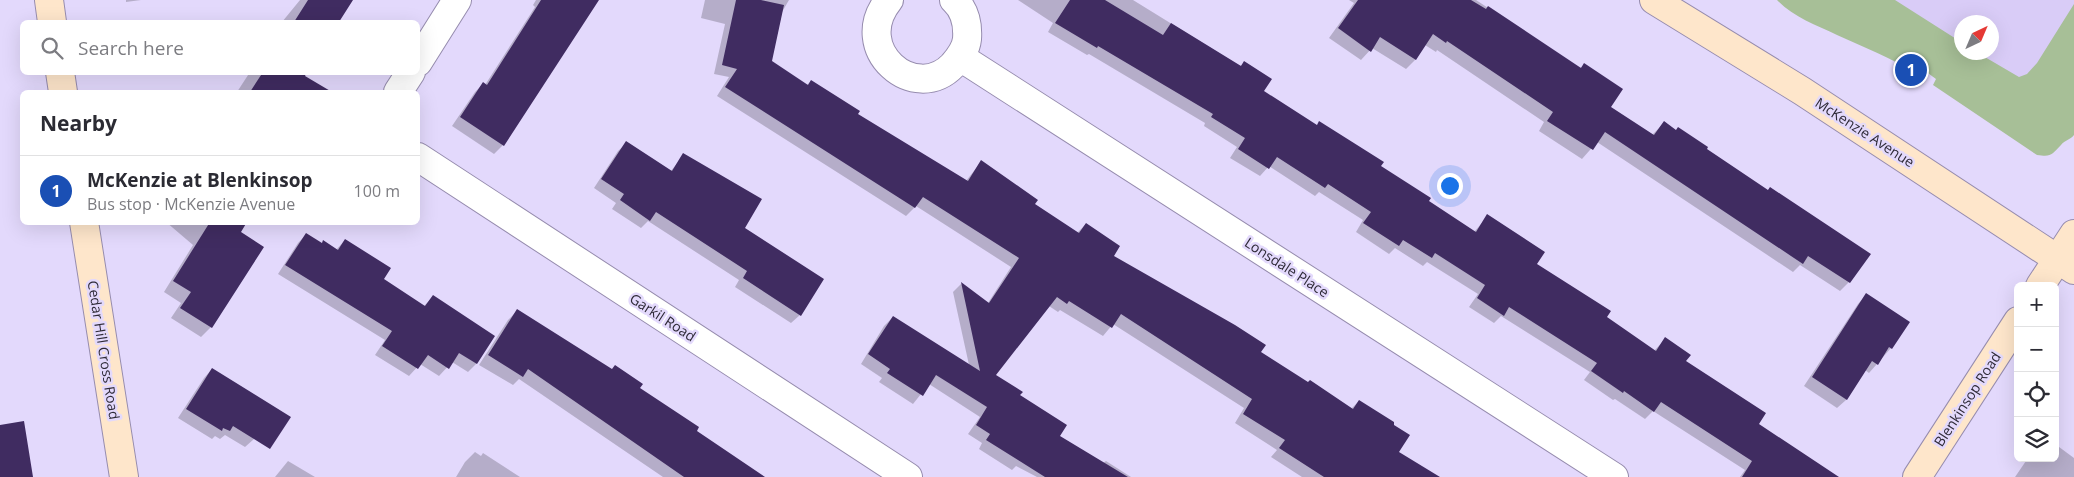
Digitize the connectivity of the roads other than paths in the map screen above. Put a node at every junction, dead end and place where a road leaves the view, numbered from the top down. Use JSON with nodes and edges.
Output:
{"nodes":[{"id":1,"x":49,"y":0,"type":"edge"},
{"id":2,"x":457,"y":0,"type":"edge"},
{"id":3,"x":889,"y":0,"type":"edge"},
{"id":4,"x":954,"y":0,"type":"edge"},
{"id":5,"x":1654,"y":0,"type":"edge"},
{"id":6,"x":52,"y":20,"type":"edge"},
{"id":7,"x":960,"y":58,"type":"junction"},
{"id":8,"x":420,"y":59,"type":"edge"},
{"id":9,"x":60,"y":75,"type":"edge"},
{"id":10,"x":409,"y":75,"type":"edge"},
{"id":11,"x":63,"y":90,"type":"edge"},
{"id":12,"x":399,"y":90,"type":"edge"},
{"id":13,"x":420,"y":158,"type":"edge"},
{"id":14,"x":84,"y":225,"type":"edge"},
{"id":15,"x":2074,"y":234,"type":"edge"},
{"id":16,"x":2066,"y":264,"type":"edge"},
{"id":17,"x":2045,"y":282,"type":"edge"},
{"id":18,"x":2014,"y":327,"type":"edge"},
{"id":19,"x":124,"y":477,"type":"edge"},
{"id":20,"x":908,"y":477,"type":"edge"},
{"id":21,"x":1614,"y":477,"type":"edge"},
{"id":22,"x":1917,"y":477,"type":"edge"}],
"edges":[{"from":1,"to":6,"type":"main road"},
{"from":2,"to":8,"type":"street"},
{"from":3,"to":7,"type":"street"},
{"from":4,"to":7,"type":"street"},
{"from":5,"to":16,"type":"main road","name":"McKenzie Avenue"},
{"from":7,"to":21,"type":"street","name":"Lonsdale Place"},
{"from":9,"to":11,"type":"main road"},
{"from":10,"to":12,"type":"street"},
{"from":13,"to":20,"type":"street","name":"Garkil Road"},
{"from":14,"to":19,"type":"main road","name":"Cedar Hill Cross Road"},
{"from":15,"to":16,"type":"main road"},
{"from":16,"to":17,"type":"main road"},
{"from":18,"to":22,"type":"main road","name":"Blenkinsop Road"}]}
